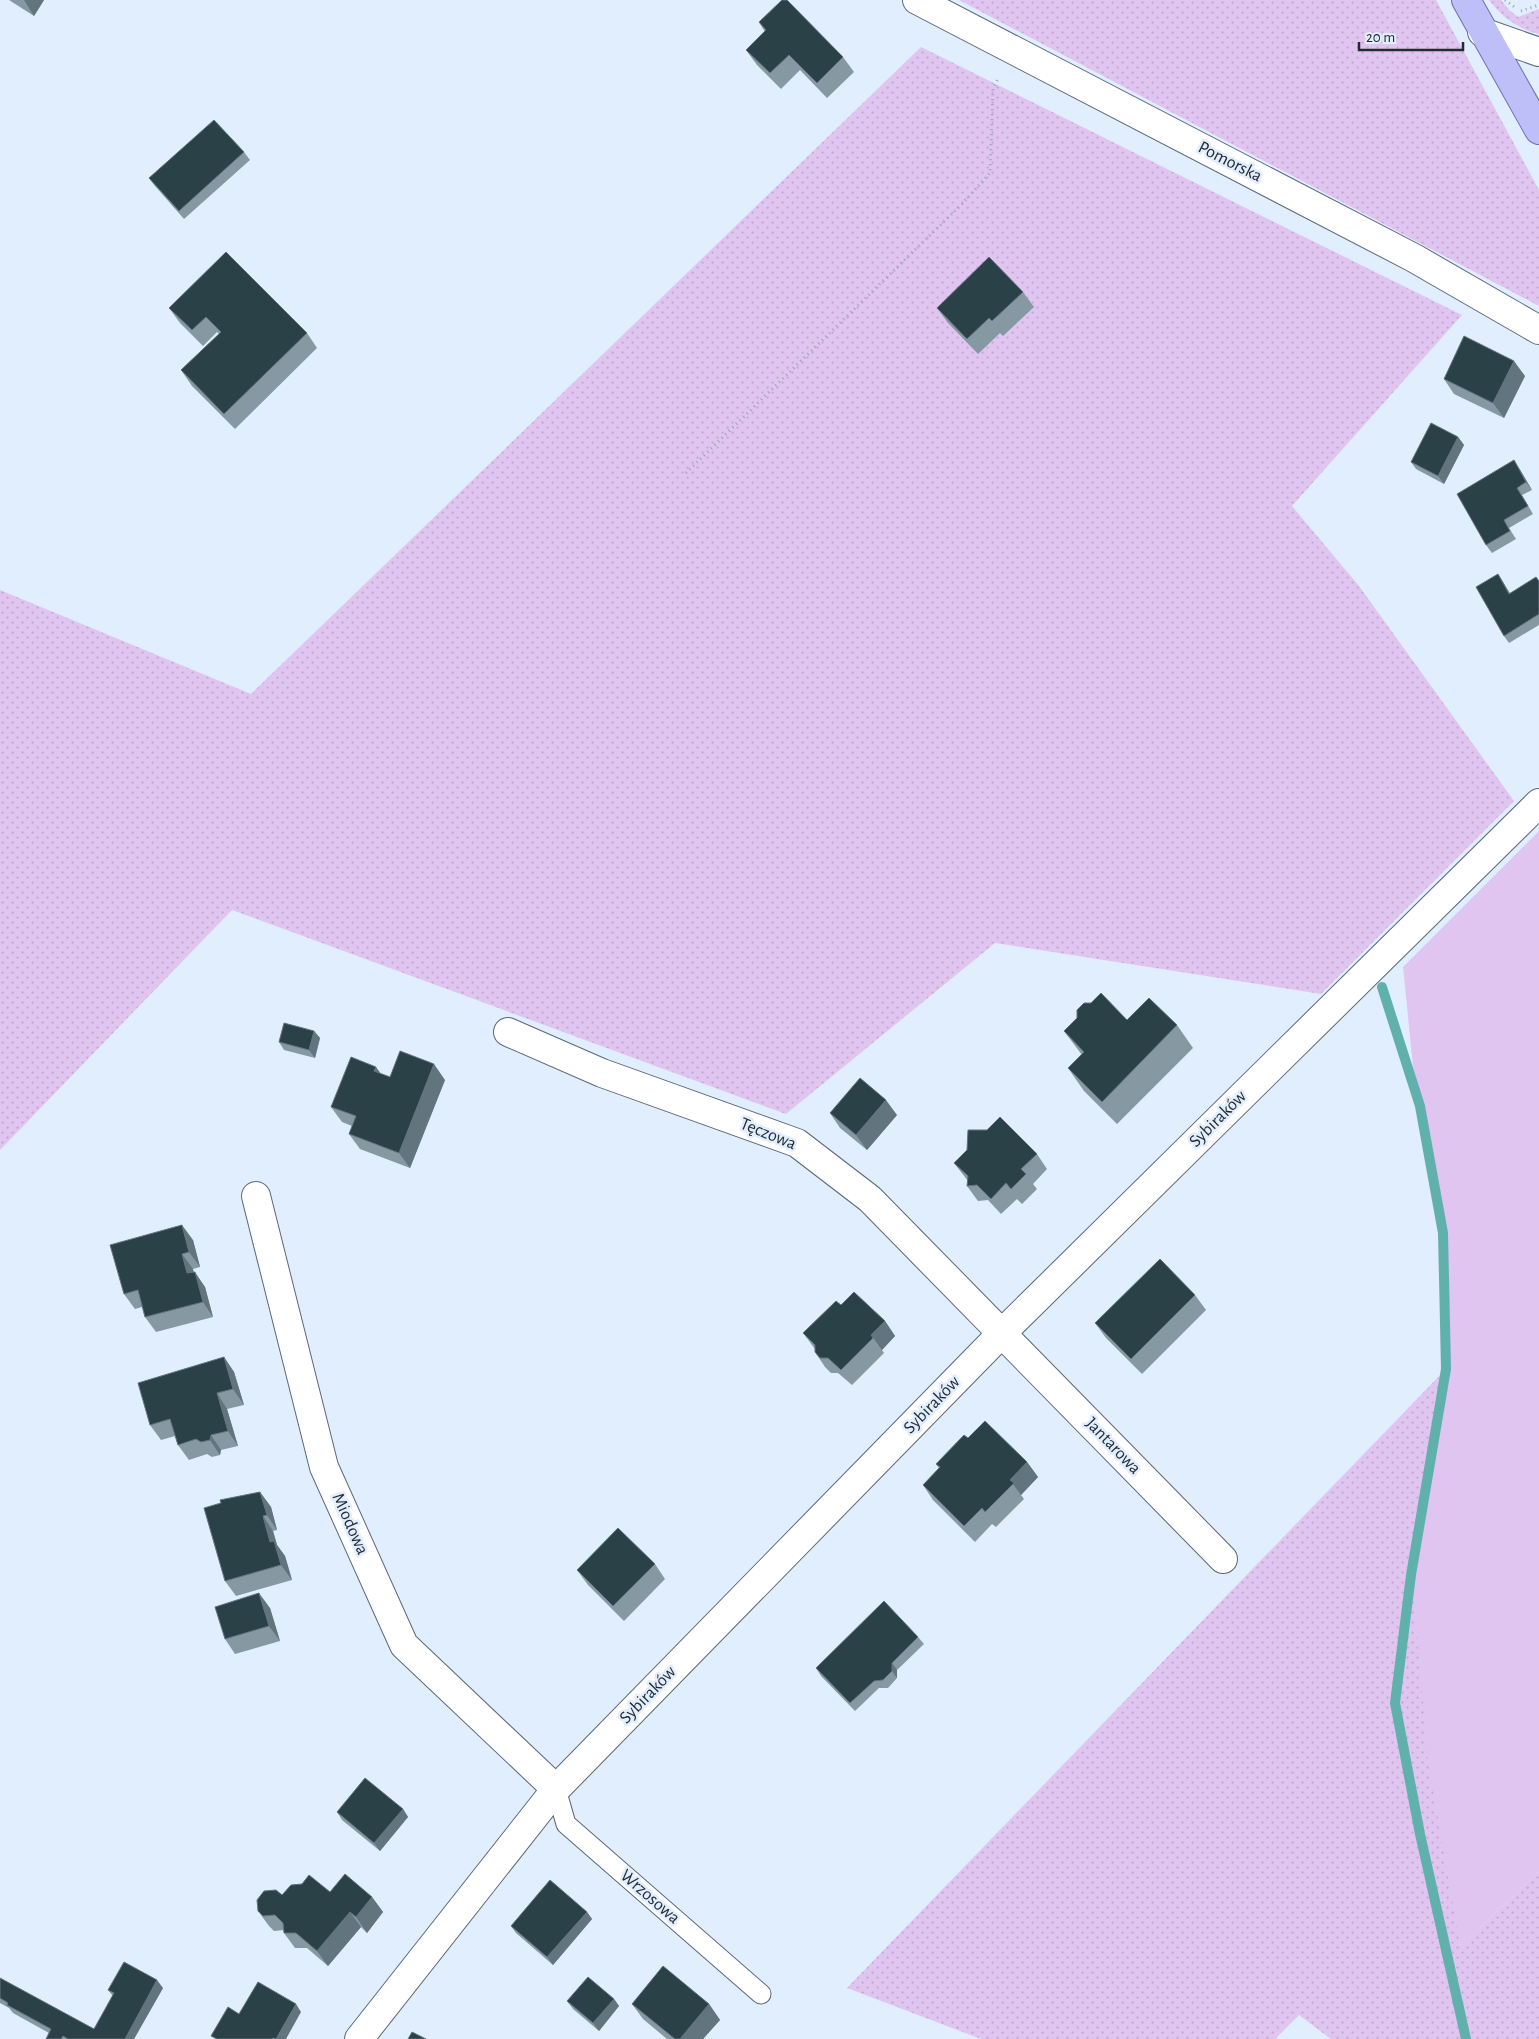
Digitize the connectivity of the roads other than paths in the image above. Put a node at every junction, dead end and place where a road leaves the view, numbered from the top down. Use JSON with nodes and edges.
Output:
{"nodes":[{"id":1,"x":917,"y":0,"type":"edge"},
{"id":2,"x":1466,"y":0,"type":"edge"},
{"id":3,"x":1482,"y":32,"type":"junction"},
{"id":4,"x":1539,"y":52,"type":"edge"},
{"id":5,"x":1539,"y":130,"type":"edge"},
{"id":6,"x":1539,"y":330,"type":"edge"},
{"id":7,"x":1539,"y":803,"type":"edge"},
{"id":8,"x":508,"y":1032,"type":"dead end"},
{"id":9,"x":256,"y":1196,"type":"dead end"},
{"id":10,"x":1002,"y":1333,"type":"junction"},
{"id":11,"x":1224,"y":1559,"type":"dead end"},
{"id":12,"x":556,"y":1789,"type":"junction"},
{"id":13,"x":761,"y":1994,"type":"dead end"},
{"id":14,"x":359,"y":2039,"type":"edge"}],
"edges":[{"from":1,"to":6,"type":"street","name":"Pomorska"},
{"from":2,"to":3,"type":"main road"},
{"from":3,"to":4,"type":"street"},
{"from":3,"to":5,"type":"main road"},
{"from":7,"to":10,"type":"street","name":"Sybiraków"},
{"from":8,"to":10,"type":"street","name":"Tęczowa"},
{"from":9,"to":12,"type":"street","name":"Miodowa"},
{"from":10,"to":11,"type":"street","name":"Jantarowa"},
{"from":10,"to":12,"type":"street","name":"Sybiraków"},
{"from":12,"to":13,"type":"lane","name":"Wrzosowa"},
{"from":12,"to":14,"type":"street","name":"Sybiraków"}]}
